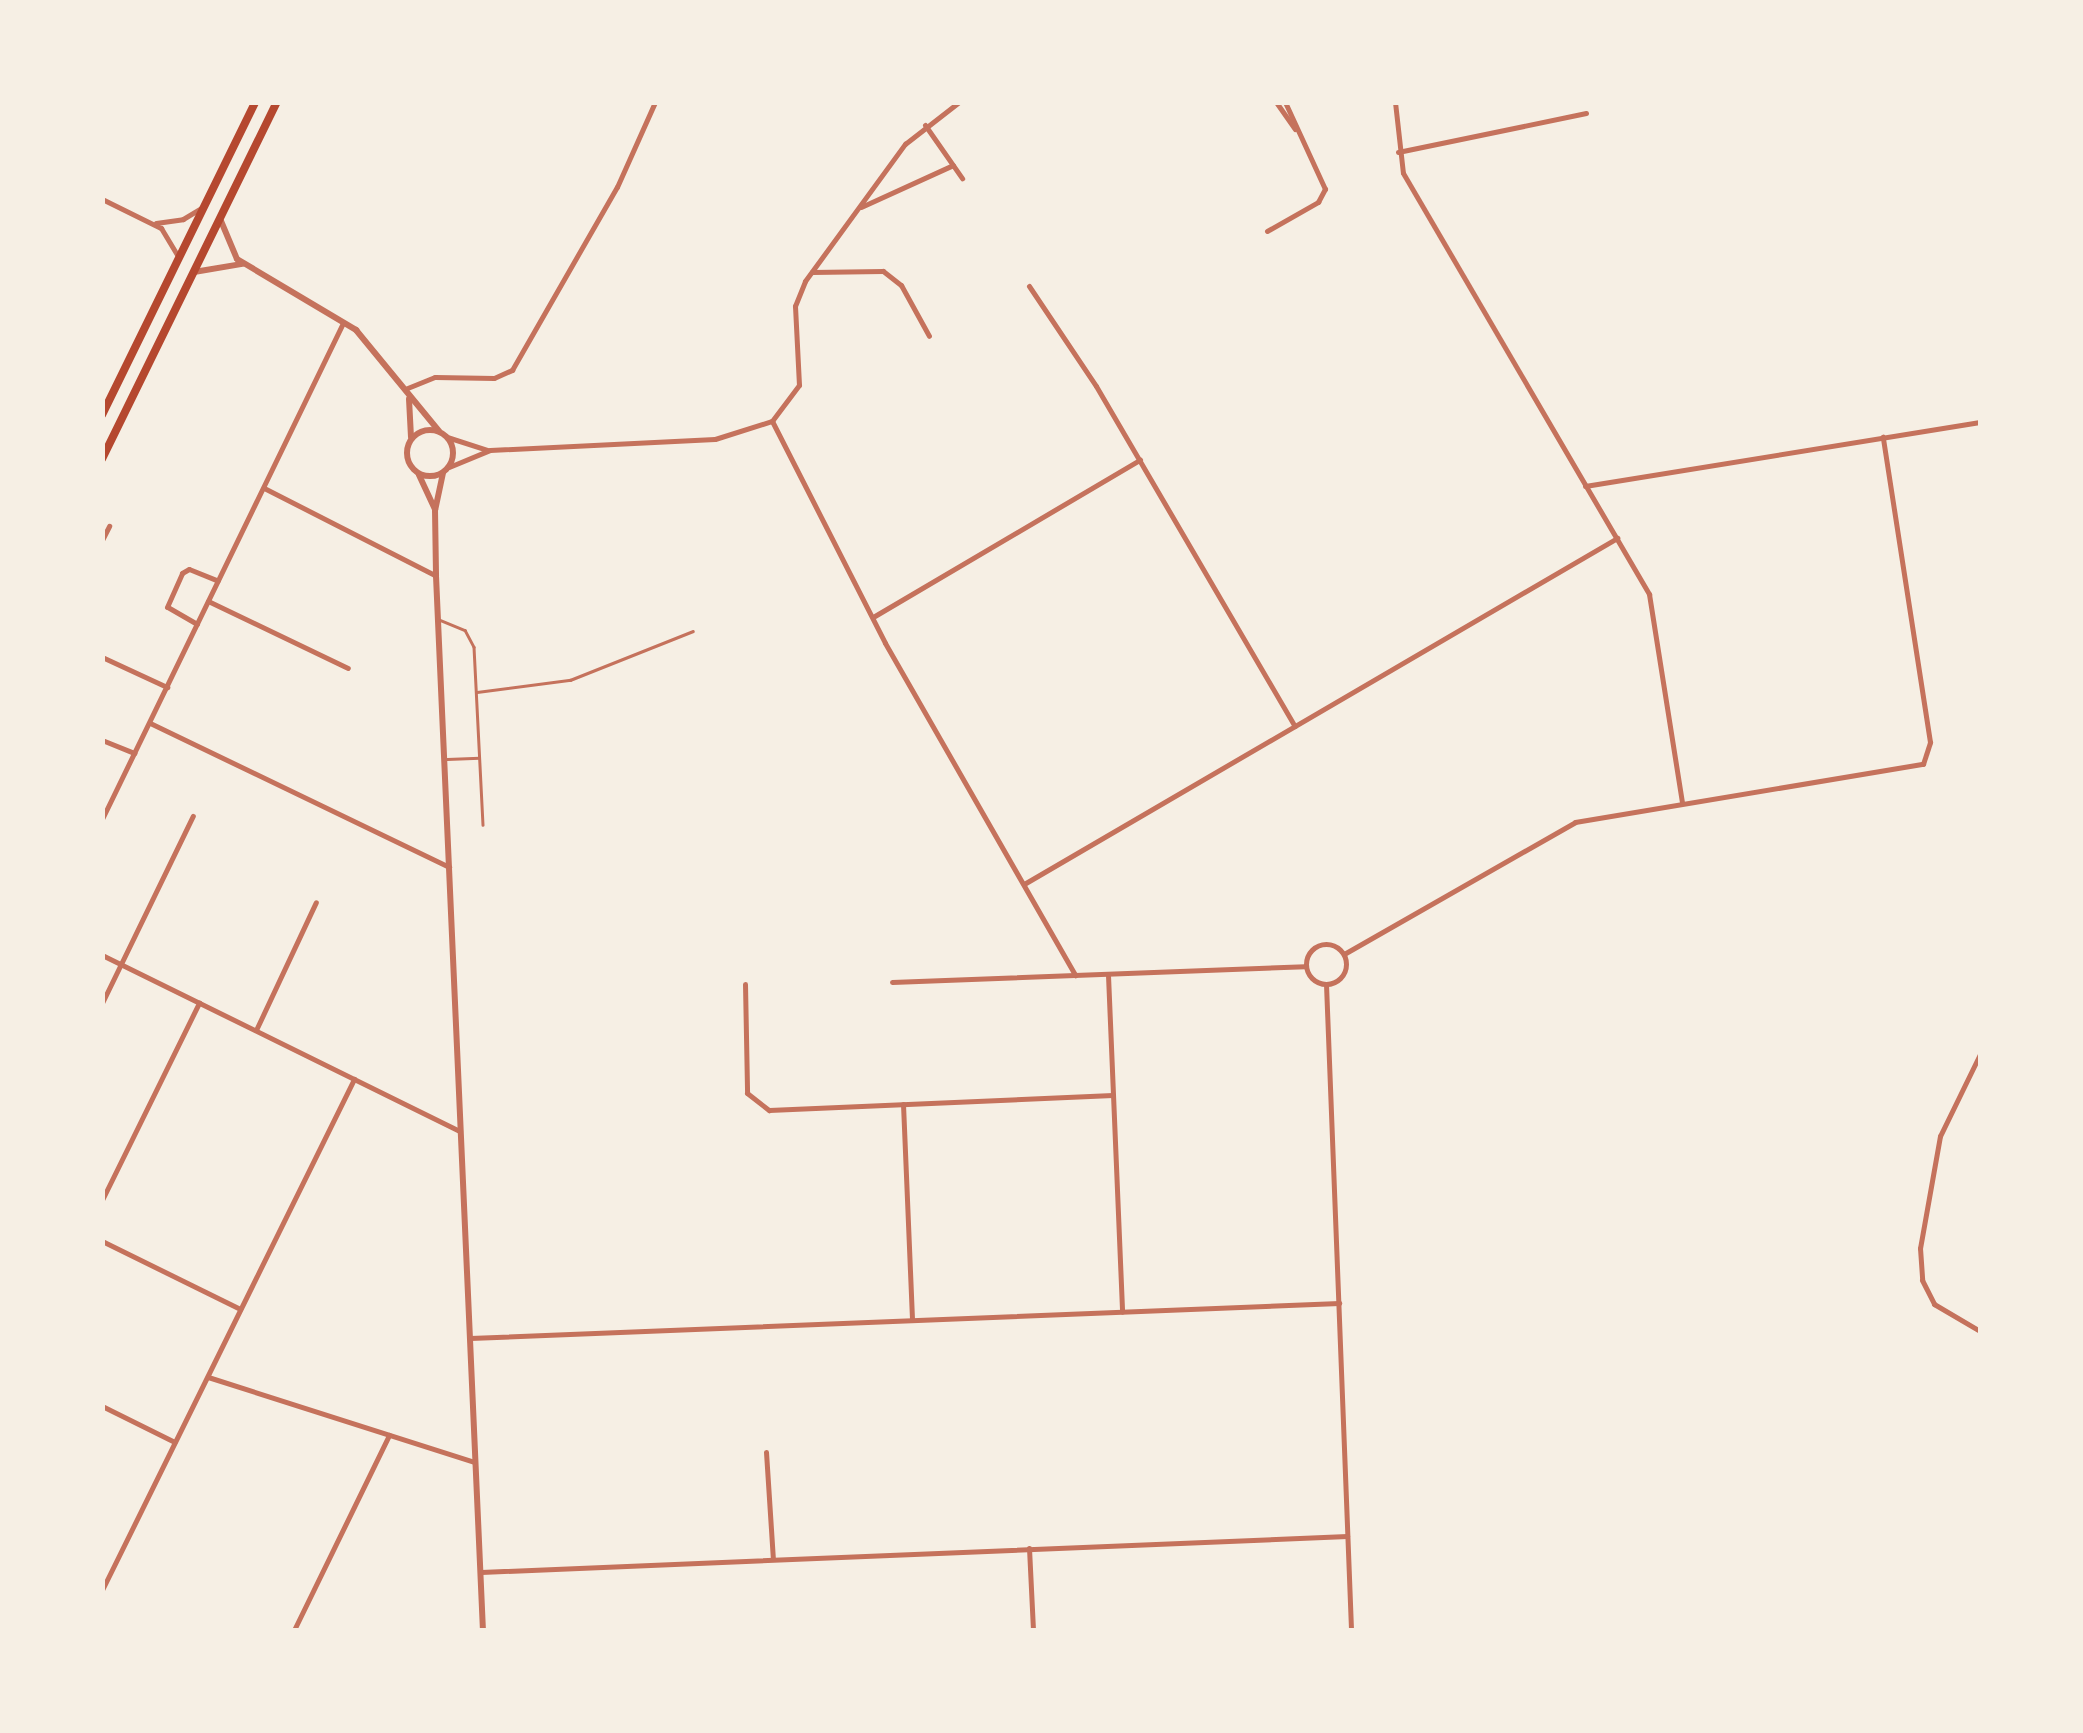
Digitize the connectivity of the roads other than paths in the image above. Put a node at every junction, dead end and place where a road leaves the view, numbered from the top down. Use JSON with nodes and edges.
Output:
{"nodes":[{"id":1,"x":255,"y":102,"type":"edge"},
{"id":2,"x":278,"y":102,"type":"edge"},
{"id":3,"x":654,"y":102,"type":"edge"},
{"id":4,"x":959,"y":102,"type":"edge"},
{"id":5,"x":1276,"y":102,"type":"edge"},
{"id":6,"x":1284,"y":102,"type":"edge"},
{"id":7,"x":1394,"y":102,"type":"edge"},
{"id":8,"x":1586,"y":114,"type":"dead end"},
{"id":9,"x":925,"y":125,"type":"junction"},
{"id":10,"x":1297,"y":131,"type":"junction"},
{"id":11,"x":1398,"y":152,"type":"junction"},
{"id":12,"x":952,"y":165,"type":"junction"},
{"id":13,"x":962,"y":178,"type":"dead end"},
{"id":14,"x":102,"y":199,"type":"edge"},
{"id":15,"x":206,"y":202,"type":"junction"},
{"id":16,"x":859,"y":208,"type":"junction"},
{"id":17,"x":221,"y":214,"type":"junction"},
{"id":18,"x":154,"y":223,"type":"junction"},
{"id":19,"x":1267,"y":231,"type":"dead end"},
{"id":20,"x":178,"y":259,"type":"junction"},
{"id":21,"x":243,"y":264,"type":"junction"},
{"id":22,"x":194,"y":272,"type":"junction"},
{"id":23,"x":812,"y":272,"type":"junction"},
{"id":24,"x":1029,"y":286,"type":"dead end"},
{"id":25,"x":344,"y":320,"type":"junction"},
{"id":26,"x":930,"y":336,"type":"dead end"},
{"id":27,"x":406,"y":391,"type":"junction"},
{"id":28,"x":102,"y":415,"type":"edge"},
{"id":29,"x":772,"y":421,"type":"junction"},
{"id":30,"x":1980,"y":422,"type":"edge"},
{"id":31,"x":439,"y":432,"type":"junction"},
{"id":32,"x":447,"y":437,"type":"junction"},
{"id":33,"x":1883,"y":438,"type":"junction"},
{"id":34,"x":410,"y":441,"type":"junction"},
{"id":35,"x":490,"y":450,"type":"junction"},
{"id":36,"x":102,"y":460,"type":"edge"},
{"id":37,"x":1140,"y":460,"type":"junction"},
{"id":38,"x":446,"y":470,"type":"junction"},
{"id":39,"x":419,"y":474,"type":"junction"},
{"id":40,"x":1585,"y":486,"type":"junction"},
{"id":41,"x":264,"y":488,"type":"junction"},
{"id":42,"x":435,"y":510,"type":"junction"},
{"id":43,"x":109,"y":526,"type":"dead end"},
{"id":44,"x":1617,"y":538,"type":"junction"},
{"id":45,"x":102,"y":540,"type":"edge"},
{"id":46,"x":436,"y":576,"type":"junction"},
{"id":47,"x":218,"y":581,"type":"junction"},
{"id":48,"x":208,"y":602,"type":"junction"},
{"id":49,"x":873,"y":617,"type":"junction"},
{"id":50,"x":438,"y":620,"type":"junction"},
{"id":51,"x":197,"y":624,"type":"junction"},
{"id":52,"x":694,"y":631,"type":"dead end"},
{"id":53,"x":102,"y":657,"type":"edge"},
{"id":54,"x":348,"y":668,"type":"dead end"},
{"id":55,"x":166,"y":688,"type":"junction"},
{"id":56,"x":477,"y":692,"type":"junction"},
{"id":57,"x":150,"y":722,"type":"junction"},
{"id":58,"x":1295,"y":726,"type":"junction"},
{"id":59,"x":102,"y":740,"type":"edge"},
{"id":60,"x":135,"y":753,"type":"junction"},
{"id":61,"x":480,"y":758,"type":"junction"},
{"id":62,"x":444,"y":759,"type":"junction"},
{"id":63,"x":102,"y":796,"type":"edge"},
{"id":64,"x":112,"y":800,"type":"junction"},
{"id":65,"x":1682,"y":802,"type":"junction"},
{"id":66,"x":193,"y":816,"type":"dead end"},
{"id":67,"x":102,"y":819,"type":"edge"},
{"id":68,"x":483,"y":825,"type":"dead end"},
{"id":69,"x":449,"y":867,"type":"junction"},
{"id":70,"x":1024,"y":884,"type":"junction"},
{"id":71,"x":316,"y":902,"type":"dead end"},
{"id":72,"x":1344,"y":954,"type":"junction"},
{"id":73,"x":102,"y":955,"type":"edge"},
{"id":74,"x":121,"y":964,"type":"junction"},
{"id":75,"x":1305,"y":966,"type":"junction"},
{"id":76,"x":1108,"y":974,"type":"junction"},
{"id":77,"x":1074,"y":975,"type":"junction"},
{"id":78,"x":892,"y":982,"type":"dead end"},
{"id":79,"x":745,"y":984,"type":"dead end"},
{"id":80,"x":1326,"y":984,"type":"junction"},
{"id":81,"x":102,"y":1002,"type":"edge"},
{"id":82,"x":199,"y":1003,"type":"junction"},
{"id":83,"x":256,"y":1030,"type":"junction"},
{"id":84,"x":1980,"y":1054,"type":"edge"},
{"id":85,"x":354,"y":1079,"type":"junction"},
{"id":86,"x":1113,"y":1094,"type":"junction"},
{"id":87,"x":903,"y":1104,"type":"junction"},
{"id":88,"x":460,"y":1131,"type":"junction"},
{"id":89,"x":102,"y":1200,"type":"edge"},
{"id":90,"x":102,"y":1240,"type":"edge"},
{"id":91,"x":1339,"y":1303,"type":"junction"},
{"id":92,"x":240,"y":1309,"type":"junction"},
{"id":93,"x":1122,"y":1312,"type":"junction"},
{"id":94,"x":912,"y":1320,"type":"junction"},
{"id":95,"x":1980,"y":1331,"type":"edge"},
{"id":96,"x":470,"y":1338,"type":"junction"},
{"id":97,"x":208,"y":1377,"type":"junction"},
{"id":98,"x":104,"y":1409,"type":"edge"},
{"id":99,"x":389,"y":1435,"type":"junction"},
{"id":100,"x":175,"y":1442,"type":"junction"},
{"id":101,"x":766,"y":1452,"type":"dead end"},
{"id":102,"x":475,"y":1462,"type":"junction"},
{"id":103,"x":1347,"y":1536,"type":"junction"},
{"id":104,"x":1029,"y":1548,"type":"junction"},
{"id":105,"x":773,"y":1559,"type":"junction"},
{"id":106,"x":481,"y":1572,"type":"junction"},
{"id":107,"x":102,"y":1590,"type":"edge"},
{"id":108,"x":294,"y":1630,"type":"edge"},
{"id":109,"x":483,"y":1630,"type":"edge"},
{"id":110,"x":1033,"y":1630,"type":"edge"},
{"id":111,"x":1351,"y":1630,"type":"edge"}],
"edges":[{"from":1,"to":15,"type":"highway"},
{"from":2,"to":17,"type":"highway"},
{"from":3,"to":27,"type":"street"},
{"from":4,"to":9,"type":"street"},
{"from":5,"to":10,"type":"street"},
{"from":6,"to":10,"type":"street"},
{"from":7,"to":11,"type":"street"},
{"from":8,"to":11,"type":"street"},
{"from":9,"to":12,"type":"street"},
{"from":9,"to":16,"type":"street"},
{"from":10,"to":19,"type":"street"},
{"from":11,"to":40,"type":"street"},
{"from":12,"to":13,"type":"street"},
{"from":12,"to":16,"type":"street"},
{"from":14,"to":18,"type":"street"},
{"from":15,"to":18,"type":"street"},
{"from":15,"to":20,"type":"highway"},
{"from":16,"to":23,"type":"street"},
{"from":17,"to":21,"type":"street"},
{"from":17,"to":22,"type":"highway"},
{"from":18,"to":20,"type":"street"},
{"from":20,"to":28,"type":"highway"},
{"from":21,"to":22,"type":"street"},
{"from":21,"to":25,"type":"street"},
{"from":22,"to":36,"type":"highway"},
{"from":23,"to":26,"type":"street"},
{"from":23,"to":29,"type":"street"},
{"from":24,"to":37,"type":"street"},
{"from":25,"to":27,"type":"street"},
{"from":25,"to":41,"type":"street"},
{"from":27,"to":31,"type":"street"},
{"from":27,"to":34,"type":"street"},
{"from":29,"to":35,"type":"street"},
{"from":29,"to":49,"type":"street"},
{"from":30,"to":33,"type":"street"},
{"from":31,"to":32,"type":"street"},
{"from":31,"to":34,"type":"street"},
{"from":32,"to":35,"type":"street"},
{"from":32,"to":38,"type":"street"},
{"from":33,"to":40,"type":"street"},
{"from":33,"to":65,"type":"street"},
{"from":34,"to":39,"type":"street"},
{"from":35,"to":38,"type":"street"},
{"from":37,"to":49,"type":"street"},
{"from":37,"to":58,"type":"street"},
{"from":38,"to":39,"type":"street"},
{"from":38,"to":42,"type":"street"},
{"from":39,"to":42,"type":"street"},
{"from":40,"to":44,"type":"street"},
{"from":41,"to":46,"type":"street"},
{"from":41,"to":47,"type":"street"},
{"from":42,"to":46,"type":"street"},
{"from":43,"to":45,"type":"street"},
{"from":44,"to":58,"type":"street"},
{"from":44,"to":65,"type":"street"},
{"from":46,"to":50,"type":"street"},
{"from":47,"to":48,"type":"street"},
{"from":47,"to":51,"type":"street"},
{"from":48,"to":51,"type":"street"},
{"from":48,"to":54,"type":"street"},
{"from":49,"to":70,"type":"street"},
{"from":50,"to":56,"type":"lane"},
{"from":50,"to":62,"type":"street"},
{"from":51,"to":55,"type":"street"},
{"from":52,"to":56,"type":"lane"},
{"from":53,"to":55,"type":"street"},
{"from":55,"to":57,"type":"street"},
{"from":56,"to":61,"type":"lane"},
{"from":57,"to":60,"type":"street"},
{"from":57,"to":69,"type":"street"},
{"from":58,"to":70,"type":"street"},
{"from":59,"to":60,"type":"street"},
{"from":60,"to":64,"type":"street"},
{"from":61,"to":62,"type":"lane"},
{"from":61,"to":68,"type":"lane"},
{"from":62,"to":69,"type":"street"},
{"from":63,"to":64,"type":"street"},
{"from":64,"to":67,"type":"street"},
{"from":65,"to":72,"type":"street"},
{"from":66,"to":74,"type":"street"},
{"from":69,"to":88,"type":"street"},
{"from":70,"to":77,"type":"street"},
{"from":71,"to":83,"type":"street"},
{"from":72,"to":75,"type":"street"},
{"from":72,"to":80,"type":"street"},
{"from":73,"to":74,"type":"street"},
{"from":74,"to":81,"type":"street"},
{"from":74,"to":82,"type":"street"},
{"from":75,"to":76,"type":"street"},
{"from":75,"to":80,"type":"street"},
{"from":76,"to":77,"type":"street"},
{"from":76,"to":86,"type":"street"},
{"from":77,"to":78,"type":"street"},
{"from":79,"to":87,"type":"street"},
{"from":80,"to":91,"type":"street"},
{"from":82,"to":83,"type":"street"},
{"from":82,"to":89,"type":"street"},
{"from":83,"to":85,"type":"street"},
{"from":84,"to":95,"type":"street"},
{"from":85,"to":88,"type":"street"},
{"from":85,"to":92,"type":"street"},
{"from":86,"to":87,"type":"street"},
{"from":86,"to":93,"type":"street"},
{"from":87,"to":94,"type":"street"},
{"from":88,"to":96,"type":"street"},
{"from":90,"to":92,"type":"street"},
{"from":91,"to":93,"type":"street"},
{"from":91,"to":103,"type":"street"},
{"from":92,"to":97,"type":"street"},
{"from":93,"to":94,"type":"street"},
{"from":94,"to":96,"type":"street"},
{"from":96,"to":102,"type":"street"},
{"from":97,"to":99,"type":"street"},
{"from":97,"to":100,"type":"street"},
{"from":98,"to":100,"type":"street"},
{"from":99,"to":102,"type":"street"},
{"from":99,"to":108,"type":"street"},
{"from":100,"to":107,"type":"street"},
{"from":101,"to":105,"type":"street"},
{"from":102,"to":106,"type":"street"},
{"from":103,"to":104,"type":"street"},
{"from":103,"to":111,"type":"street"},
{"from":104,"to":105,"type":"street"},
{"from":104,"to":110,"type":"street"},
{"from":105,"to":106,"type":"street"},
{"from":106,"to":109,"type":"street"}]}
